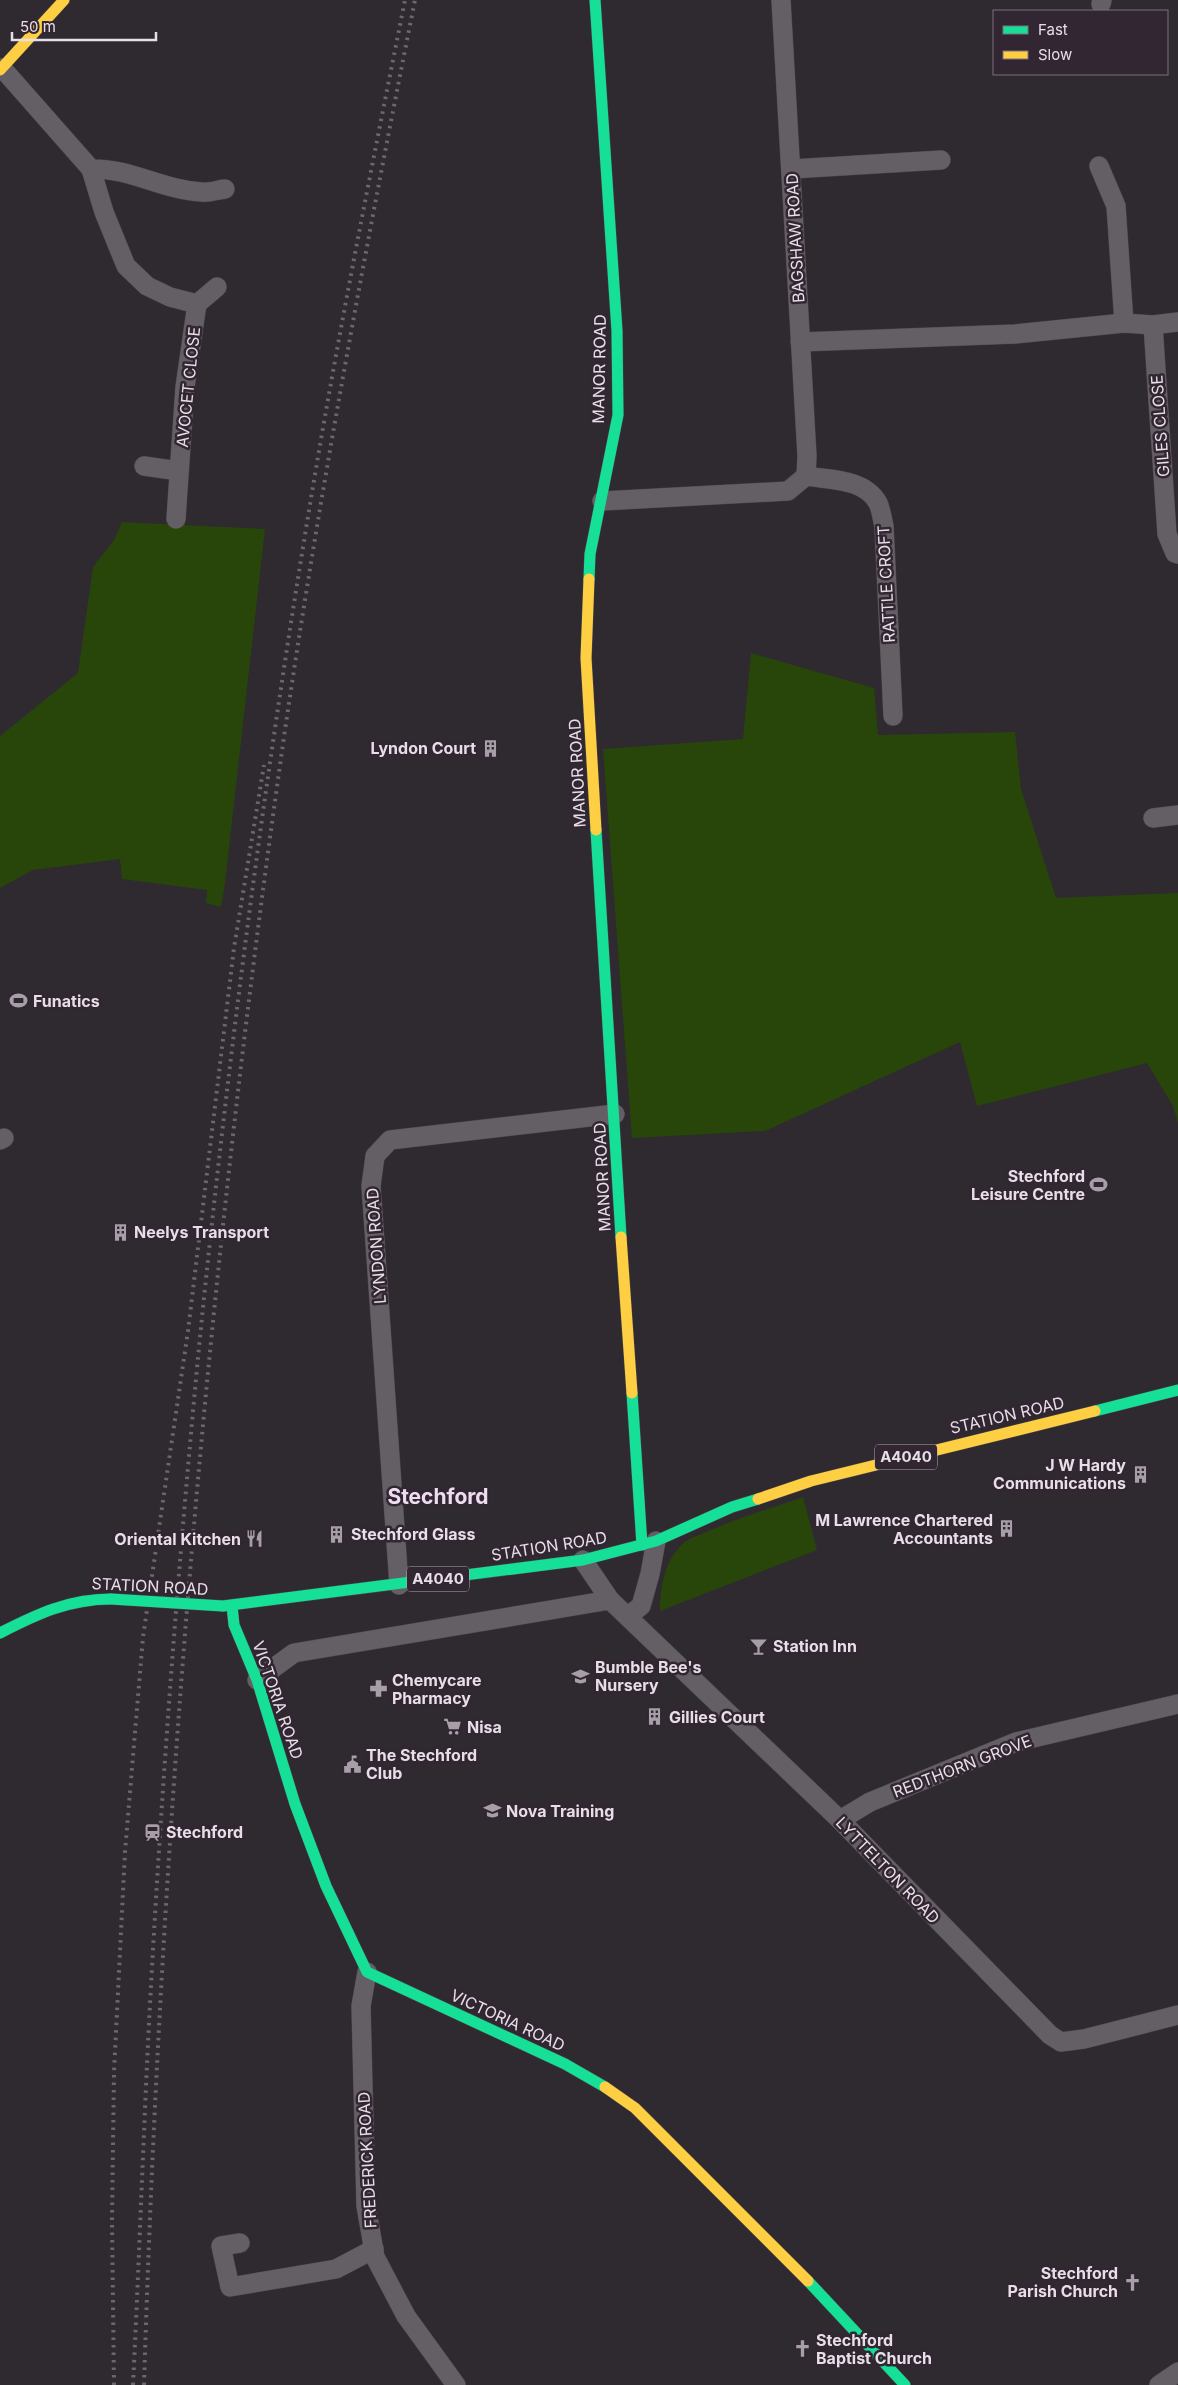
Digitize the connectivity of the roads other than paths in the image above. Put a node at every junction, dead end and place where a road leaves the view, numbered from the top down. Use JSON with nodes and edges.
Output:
{"nodes":[{"id":1,"x":64,"y":0,"type":"edge"},
{"id":2,"x":595,"y":0,"type":"edge"},
{"id":3,"x":781,"y":0,"type":"edge"},
{"id":4,"x":1,"y":69,"type":"edge"},
{"id":5,"x":941,"y":160,"type":"dead end"},
{"id":6,"x":1100,"y":166,"type":"dead end"},
{"id":7,"x":91,"y":169,"type":"junction"},
{"id":8,"x":792,"y":169,"type":"junction"},
{"id":9,"x":225,"y":189,"type":"dead end"},
{"id":10,"x":217,"y":287,"type":"dead end"},
{"id":11,"x":197,"y":304,"type":"junction"},
{"id":12,"x":1178,"y":322,"type":"edge"},
{"id":13,"x":1124,"y":323,"type":"junction"},
{"id":14,"x":1153,"y":325,"type":"junction"},
{"id":15,"x":800,"y":342,"type":"junction"},
{"id":16,"x":144,"y":466,"type":"dead end"},
{"id":17,"x":179,"y":471,"type":"junction"},
{"id":18,"x":806,"y":476,"type":"junction"},
{"id":19,"x":602,"y":501,"type":"junction"},
{"id":20,"x":176,"y":519,"type":"dead end"},
{"id":21,"x":1178,"y":554,"type":"edge"},
{"id":22,"x":893,"y":716,"type":"dead end"},
{"id":23,"x":1178,"y":815,"type":"edge"},
{"id":24,"x":1153,"y":818,"type":"dead end"},
{"id":25,"x":615,"y":1114,"type":"junction"},
{"id":26,"x":1178,"y":1390,"type":"edge"},
{"id":27,"x":649,"y":1543,"type":"junction"},
{"id":28,"x":583,"y":1560,"type":"junction"},
{"id":29,"x":399,"y":1584,"type":"junction"},
{"id":30,"x":610,"y":1600,"type":"junction"},
{"id":31,"x":228,"y":1606,"type":"junction"},
{"id":32,"x":628,"y":1616,"type":"junction"},
{"id":33,"x":0,"y":1633,"type":"edge"},
{"id":34,"x":257,"y":1680,"type":"junction"},
{"id":35,"x":1178,"y":1704,"type":"edge"},
{"id":36,"x":840,"y":1820,"type":"junction"},
{"id":37,"x":367,"y":1972,"type":"junction"},
{"id":38,"x":1178,"y":2015,"type":"edge"},
{"id":39,"x":240,"y":2243,"type":"dead end"},
{"id":40,"x":374,"y":2248,"type":"junction"},
{"id":41,"x":1178,"y":2372,"type":"edge"},
{"id":42,"x":456,"y":2385,"type":"edge"},
{"id":43,"x":906,"y":2385,"type":"edge"},
{"id":44,"x":1159,"y":2385,"type":"edge"}],
"edges":[{"from":1,"to":4,"type":"street"},
{"from":2,"to":19,"type":"street","name":"MANOR ROAD"},
{"from":3,"to":8,"type":"street","name":"BAGSHAW ROAD"},
{"from":4,"to":7,"type":"street"},
{"from":5,"to":8,"type":"street"},
{"from":6,"to":13,"type":"street"},
{"from":7,"to":9,"type":"street"},
{"from":7,"to":11,"type":"street","name":"AVOCET CLOSE"},
{"from":8,"to":15,"type":"street","name":"BAGSHAW ROAD"},
{"from":10,"to":11,"type":"street","name":"AVOCET CLOSE"},
{"from":11,"to":17,"type":"street","name":"AVOCET CLOSE"},
{"from":12,"to":14,"type":"street"},
{"from":13,"to":14,"type":"street"},
{"from":13,"to":15,"type":"street"},
{"from":14,"to":21,"type":"street","name":"GILES CLOSE"},
{"from":15,"to":18,"type":"street","name":"BAGSHAW ROAD"},
{"from":16,"to":17,"type":"street","name":"AVOCET CLOSE"},
{"from":17,"to":20,"type":"street","name":"AVOCET CLOSE"},
{"from":18,"to":19,"type":"street"},
{"from":18,"to":22,"type":"street","name":"RATTLE CROFT"},
{"from":19,"to":25,"type":"street","name":"MANOR ROAD"},
{"from":23,"to":24,"type":"street"},
{"from":25,"to":27,"type":"street","name":"MANOR ROAD"},
{"from":25,"to":29,"type":"street","name":"LYNDON ROAD"},
{"from":26,"to":27,"type":"street","name":"STATION ROAD","number":"A4040"},
{"from":27,"to":28,"type":"street","name":"STATION ROAD","number":"A4040"},
{"from":27,"to":32,"type":"street"},
{"from":28,"to":29,"type":"street","name":"STATION ROAD","number":"A4040"},
{"from":28,"to":30,"type":"street","name":"LYTTELTON ROAD"},
{"from":29,"to":31,"type":"street","name":"STATION ROAD","number":"A4040"},
{"from":30,"to":32,"type":"street","name":"LYTTELTON ROAD"},
{"from":30,"to":34,"type":"street"},
{"from":31,"to":33,"type":"street","name":"STATION ROAD","number":"A4040","bridge":true},
{"from":31,"to":34,"type":"street","name":"VICTORIA ROAD"},
{"from":32,"to":36,"type":"street","name":"LYTTELTON ROAD"},
{"from":34,"to":37,"type":"street","name":"VICTORIA ROAD"},
{"from":35,"to":36,"type":"street","name":"REDTHORN GROVE"},
{"from":36,"to":38,"type":"street","name":"LYTTELTON ROAD"},
{"from":37,"to":40,"type":"street","name":"FREDERICK ROAD"},
{"from":37,"to":43,"type":"street","name":"VICTORIA ROAD"},
{"from":39,"to":40,"type":"street"},
{"from":40,"to":42,"type":"street","name":"FREDERICK ROAD"},
{"from":41,"to":44,"type":"street"}]}
